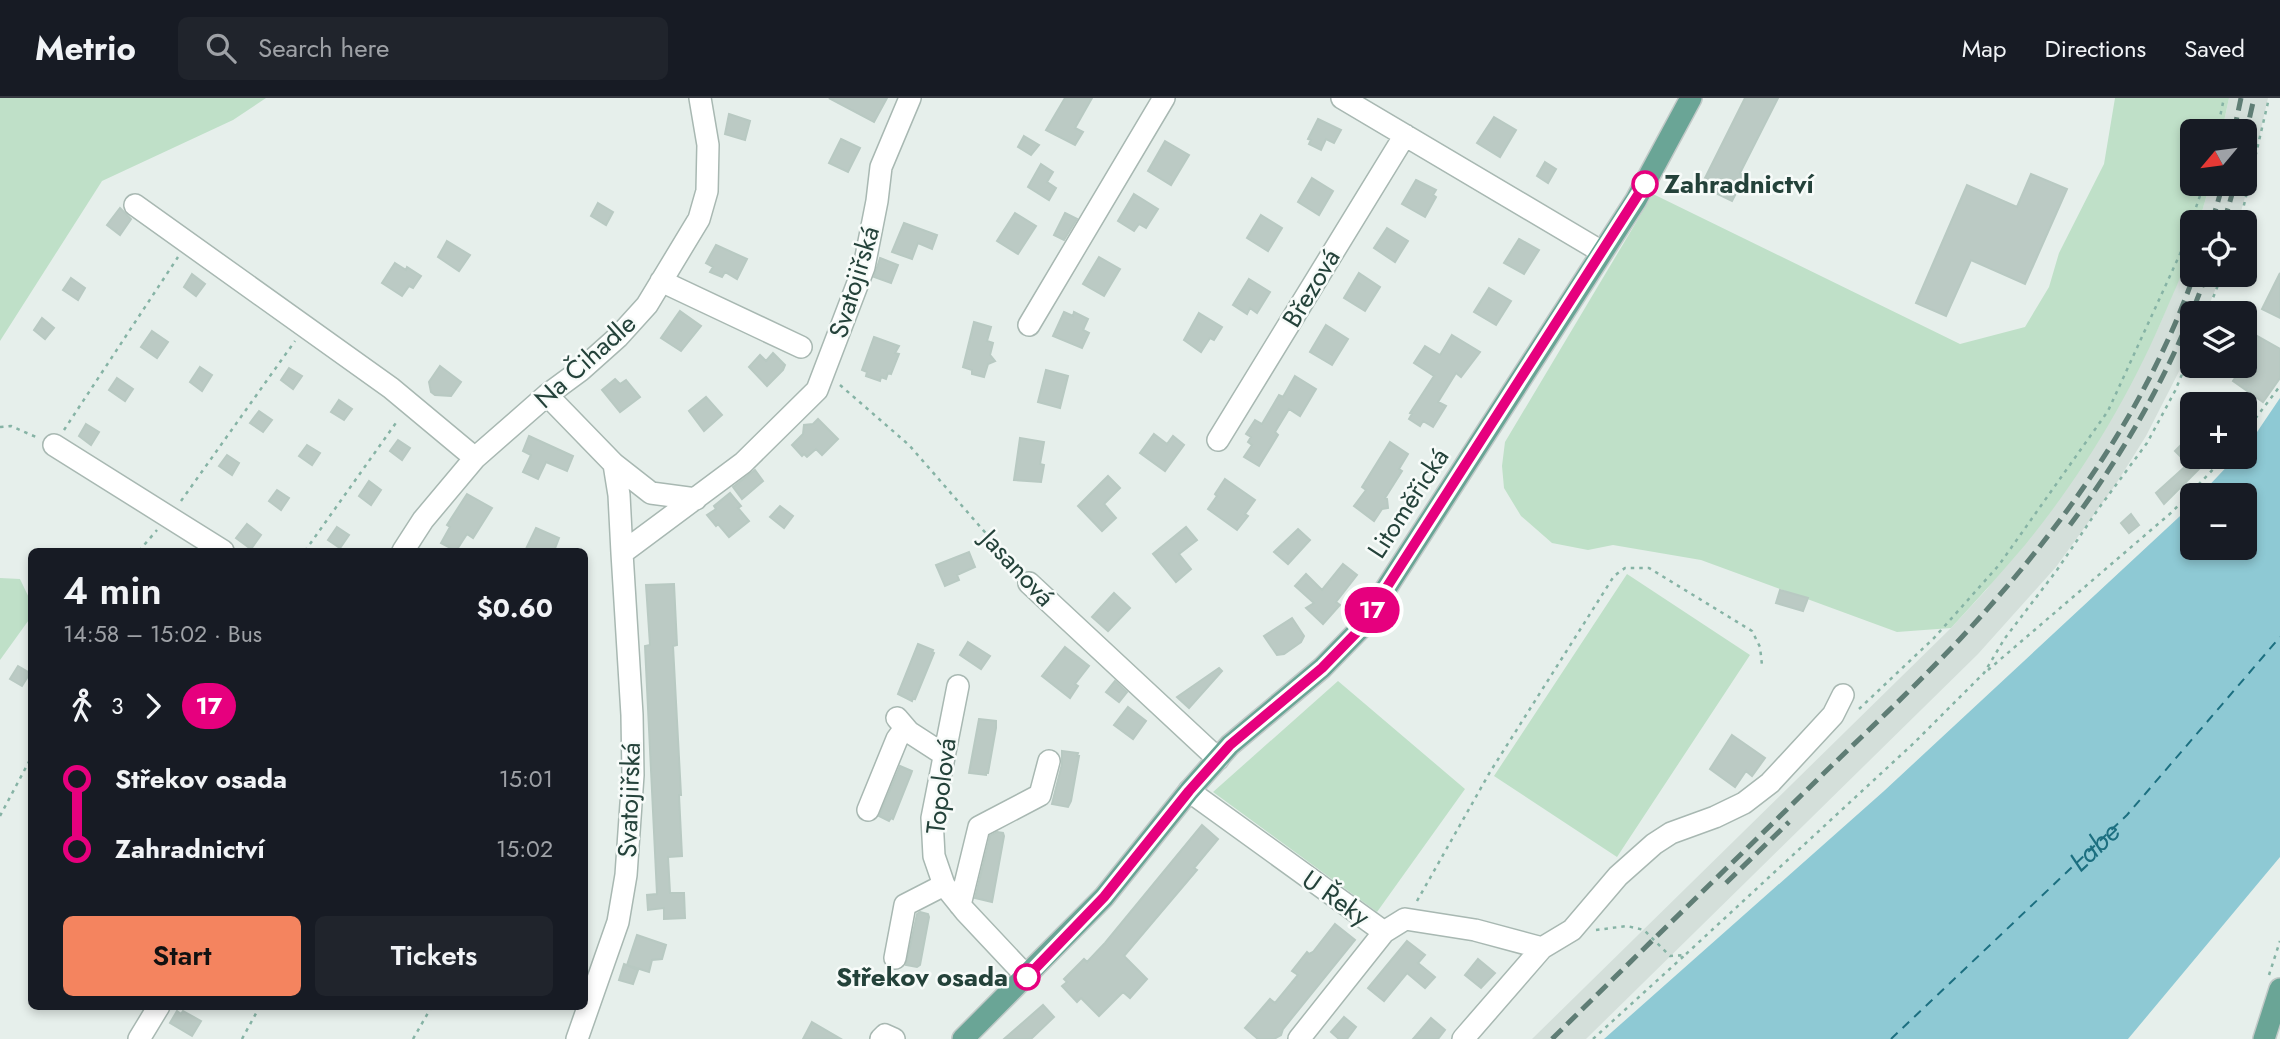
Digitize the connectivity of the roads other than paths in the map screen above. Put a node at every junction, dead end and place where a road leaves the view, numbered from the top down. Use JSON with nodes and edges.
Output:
{"nodes":[{"id":1,"x":700,"y":98,"type":"edge"},
{"id":2,"x":910,"y":98,"type":"edge"},
{"id":3,"x":1164,"y":98,"type":"edge"},
{"id":4,"x":1342,"y":98,"type":"edge"},
{"id":5,"x":1691,"y":98,"type":"edge"},
{"id":6,"x":1405,"y":135,"type":"junction"},
{"id":7,"x":135,"y":205,"type":"dead end"},
{"id":8,"x":1602,"y":252,"type":"junction"},
{"id":9,"x":661,"y":281,"type":"junction"},
{"id":10,"x":1030,"y":325,"type":"dead end"},
{"id":11,"x":802,"y":347,"type":"dead end"},
{"id":12,"x":547,"y":395,"type":"junction"},
{"id":13,"x":1218,"y":440,"type":"dead end"},
{"id":14,"x":54,"y":445,"type":"road end"},
{"id":15,"x":475,"y":458,"type":"junction"},
{"id":16,"x":614,"y":464,"type":"junction"},
{"id":17,"x":696,"y":499,"type":"junction"},
{"id":18,"x":218,"y":548,"type":"edge"},
{"id":19,"x":404,"y":548,"type":"edge"},
{"id":20,"x":622,"y":553,"type":"junction"},
{"id":21,"x":1029,"y":583,"type":"road end"},
{"id":22,"x":958,"y":686,"type":"dead end"},
{"id":23,"x":1849,"y":704,"type":"road end"},
{"id":24,"x":943,"y":754,"type":"junction"},
{"id":25,"x":1217,"y":760,"type":"junction"},
{"id":26,"x":1049,"y":761,"type":"dead end"},
{"id":27,"x":1189,"y":791,"type":"junction"},
{"id":28,"x":868,"y":810,"type":"dead end"},
{"id":29,"x":944,"y":885,"type":"junction"},
{"id":30,"x":960,"y":905,"type":"junction"},
{"id":31,"x":1384,"y":932,"type":"junction"},
{"id":32,"x":1542,"y":948,"type":"junction"},
{"id":33,"x":895,"y":958,"type":"dead end"},
{"id":34,"x":1027,"y":977,"type":"junction"},
{"id":35,"x":2280,"y":989,"type":"edge"},
{"id":36,"x":588,"y":1008,"type":"edge"},
{"id":37,"x":157,"y":1010,"type":"edge"},
{"id":38,"x":587,"y":1010,"type":"edge"},
{"id":39,"x":139,"y":1039,"type":"edge"},
{"id":40,"x":577,"y":1039,"type":"edge"},
{"id":41,"x":881,"y":1039,"type":"edge"},
{"id":42,"x":894,"y":1039,"type":"edge"},
{"id":43,"x":963,"y":1039,"type":"edge"},
{"id":44,"x":1299,"y":1039,"type":"edge"},
{"id":45,"x":1463,"y":1039,"type":"edge"},
{"id":46,"x":2264,"y":1039,"type":"edge"}],
"edges":[{"from":1,"to":9,"type":"street","name":"Na Čihadle"},
{"from":2,"to":17,"type":"street","name":"Svatojiřská"},
{"from":3,"to":10,"type":"street"},
{"from":4,"to":6,"type":"street"},
{"from":5,"to":8,"type":"main road","name":"Litoměřická"},
{"from":6,"to":8,"type":"street"},
{"from":6,"to":13,"type":"street","name":"Březová"},
{"from":7,"to":15,"type":"street"},
{"from":8,"to":25,"type":"main road","name":"Litoměřická"},
{"from":9,"to":11,"type":"street"},
{"from":9,"to":12,"type":"street","name":"Na Čihadle"},
{"from":12,"to":15,"type":"street","name":"Na Čihadle"},
{"from":12,"to":16,"type":"street"},
{"from":14,"to":18,"type":"street"},
{"from":15,"to":19,"type":"street","name":"Na Čihadle"},
{"from":16,"to":17,"type":"street"},
{"from":16,"to":20,"type":"street","name":"Svatojiřská"},
{"from":17,"to":20,"type":"street","name":"Svatojiřská"},
{"from":20,"to":36,"type":"street","name":"Svatojiřská"},
{"from":21,"to":25,"type":"street","name":"Jasanová"},
{"from":22,"to":24,"type":"street","name":"Topolová"},
{"from":23,"to":32,"type":"street"},
{"from":24,"to":28,"type":"street"},
{"from":24,"to":29,"type":"street","name":"Topolová"},
{"from":25,"to":27,"type":"main road","name":"Litoměřická"},
{"from":26,"to":30,"type":"street","name":"Topolová"},
{"from":27,"to":31,"type":"street","name":"U Řeky"},
{"from":27,"to":34,"type":"main road","name":"Litoměřická"},
{"from":29,"to":30,"type":"street","name":"Topolová"},
{"from":29,"to":33,"type":"street"},
{"from":30,"to":34,"type":"street","name":"Topolová"},
{"from":31,"to":32,"type":"street","name":"U Řeky"},
{"from":31,"to":44,"type":"street"},
{"from":32,"to":45,"type":"street"},
{"from":34,"to":43,"type":"main road","name":"Litoměřická"},
{"from":35,"to":46,"type":"main road"},
{"from":37,"to":39,"type":"street"},
{"from":38,"to":40,"type":"street","name":"Svatojiřská"},
{"from":41,"to":42,"type":"street"}]}
